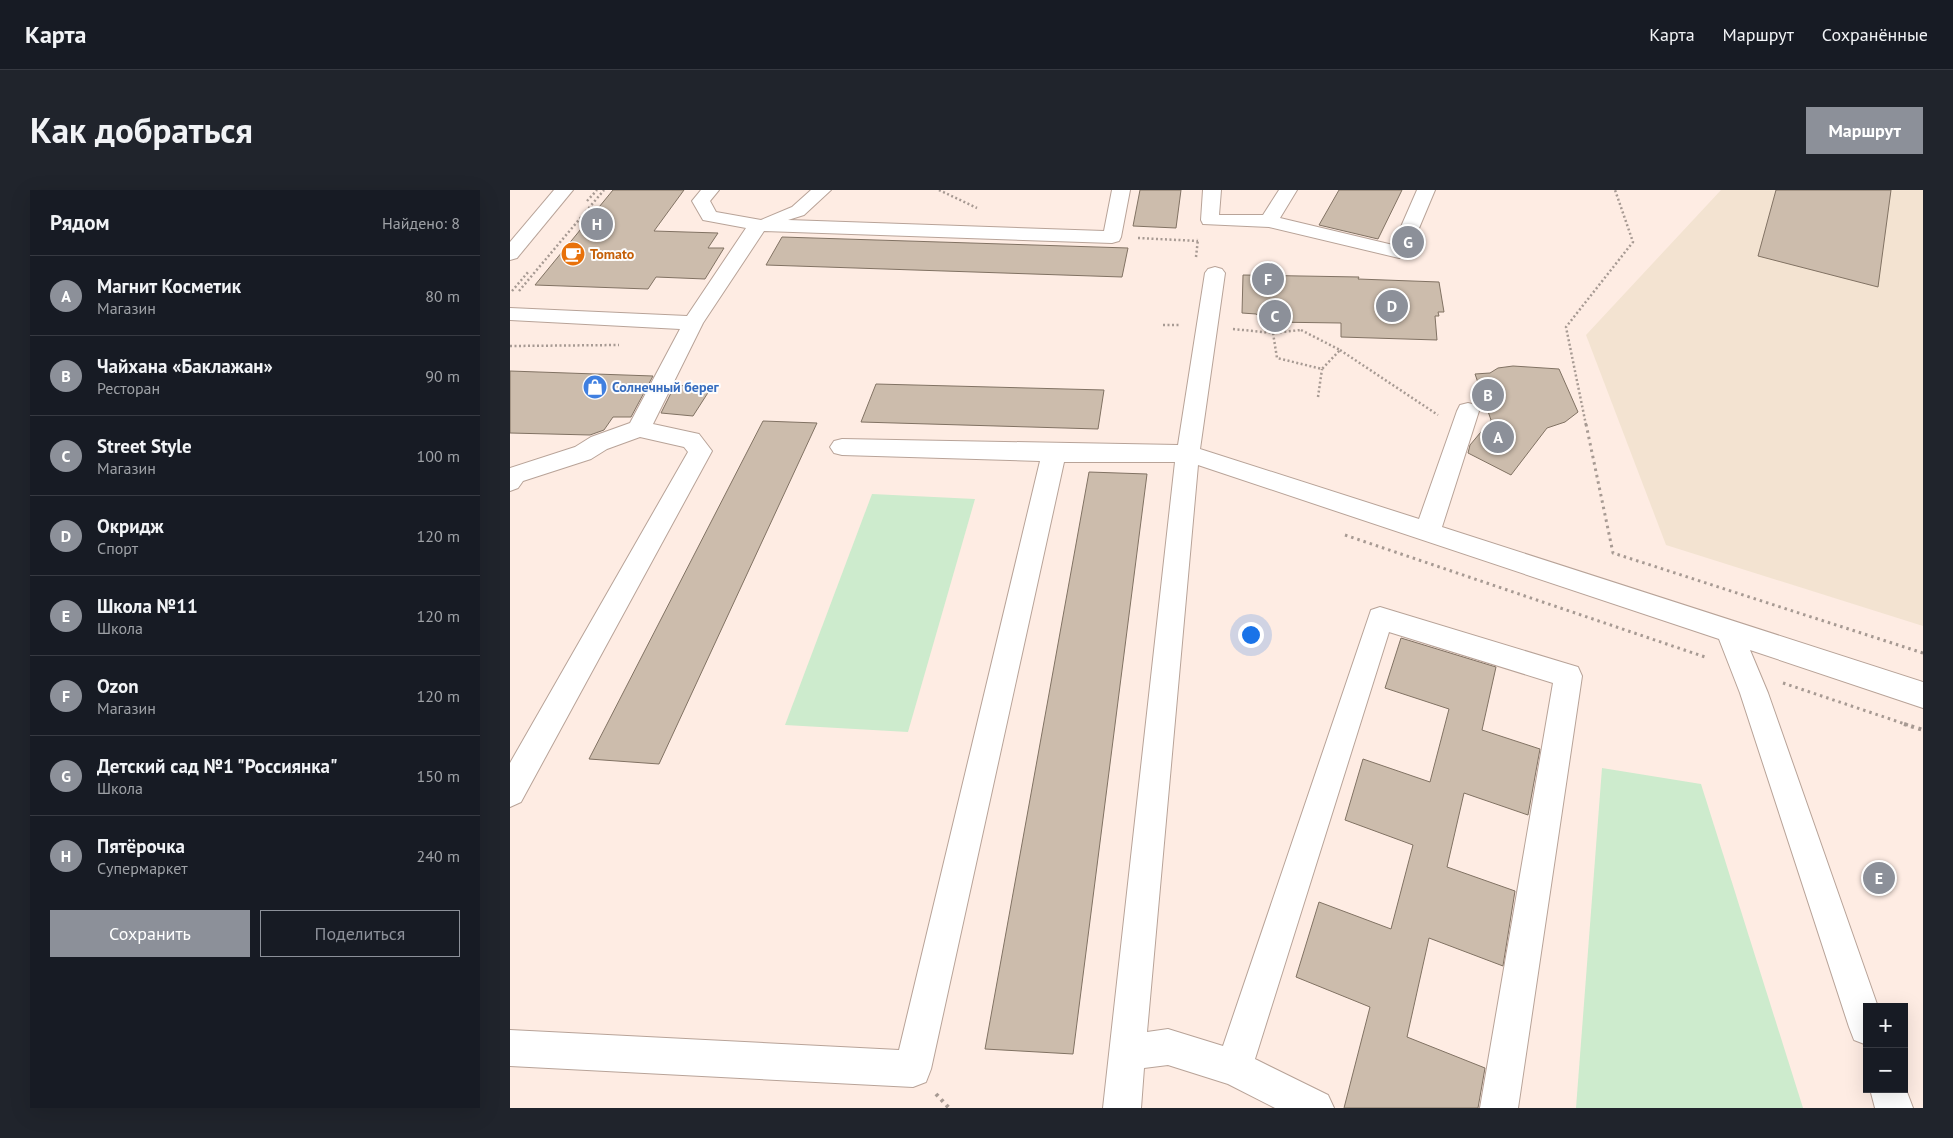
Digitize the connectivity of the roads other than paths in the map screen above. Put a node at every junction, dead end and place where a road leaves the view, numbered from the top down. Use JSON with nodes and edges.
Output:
{"nodes":[{"id":1,"x":564,"y":190,"type":"edge"},
{"id":2,"x":710,"y":190,"type":"edge"},
{"id":3,"x":822,"y":190,"type":"edge"},
{"id":4,"x":1122,"y":190,"type":"edge"},
{"id":5,"x":1212,"y":190,"type":"edge"},
{"id":6,"x":1288,"y":190,"type":"edge"},
{"id":7,"x":1426,"y":190,"type":"edge"},
{"id":8,"x":1269,"y":221,"type":"junction"},
{"id":9,"x":758,"y":225,"type":"junction"},
{"id":10,"x":510,"y":254,"type":"edge"},
{"id":11,"x":1215,"y":273,"type":"dead end"},
{"id":12,"x":512,"y":306,"type":"edge"},
{"id":13,"x":693,"y":324,"type":"junction"},
{"id":14,"x":1464,"y":421,"type":"road end"},
{"id":15,"x":639,"y":429,"type":"junction"},
{"id":16,"x":842,"y":447,"type":"dead end"},
{"id":17,"x":1054,"y":453,"type":"junction"},
{"id":18,"x":1190,"y":454,"type":"junction"},
{"id":19,"x":510,"y":482,"type":"edge"},
{"id":20,"x":1427,"y":533,"type":"junction"},
{"id":21,"x":1729,"y":631,"type":"junction"},
{"id":22,"x":1923,"y":695,"type":"edge"},
{"id":23,"x":510,"y":792,"type":"edge"},
{"id":24,"x":1863,"y":1015,"type":"edge"},
{"id":25,"x":510,"y":1048,"type":"edge"},
{"id":26,"x":1128,"y":1052,"type":"junction"},
{"id":27,"x":1234,"y":1068,"type":"junction"},
{"id":28,"x":1889,"y":1093,"type":"edge"},
{"id":29,"x":1122,"y":1108,"type":"edge"},
{"id":30,"x":1315,"y":1108,"type":"edge"},
{"id":31,"x":1499,"y":1108,"type":"edge"},
{"id":32,"x":1894,"y":1108,"type":"edge"}],
"edges":[{"from":1,"to":10,"type":"street"},
{"from":2,"to":9,"type":"street"},
{"from":3,"to":9,"type":"street"},
{"from":4,"to":9,"type":"street"},
{"from":5,"to":8,"type":"street"},
{"from":6,"to":8,"type":"street"},
{"from":7,"to":8,"type":"street"},
{"from":9,"to":13,"type":"street"},
{"from":11,"to":18,"type":"street"},
{"from":12,"to":13,"type":"street"},
{"from":13,"to":15,"type":"street"},
{"from":14,"to":20,"type":"street"},
{"from":15,"to":19,"type":"street"},
{"from":15,"to":23,"type":"street"},
{"from":16,"to":17,"type":"street"},
{"from":17,"to":18,"type":"street"},
{"from":17,"to":25,"type":"street"},
{"from":18,"to":20,"type":"street"},
{"from":18,"to":26,"type":"street"},
{"from":20,"to":21,"type":"street"},
{"from":21,"to":22,"type":"street"},
{"from":21,"to":24,"type":"street"},
{"from":26,"to":27,"type":"street"},
{"from":26,"to":29,"type":"street"},
{"from":27,"to":30,"type":"street"},
{"from":27,"to":31,"type":"street"},
{"from":28,"to":32,"type":"street"}]}
